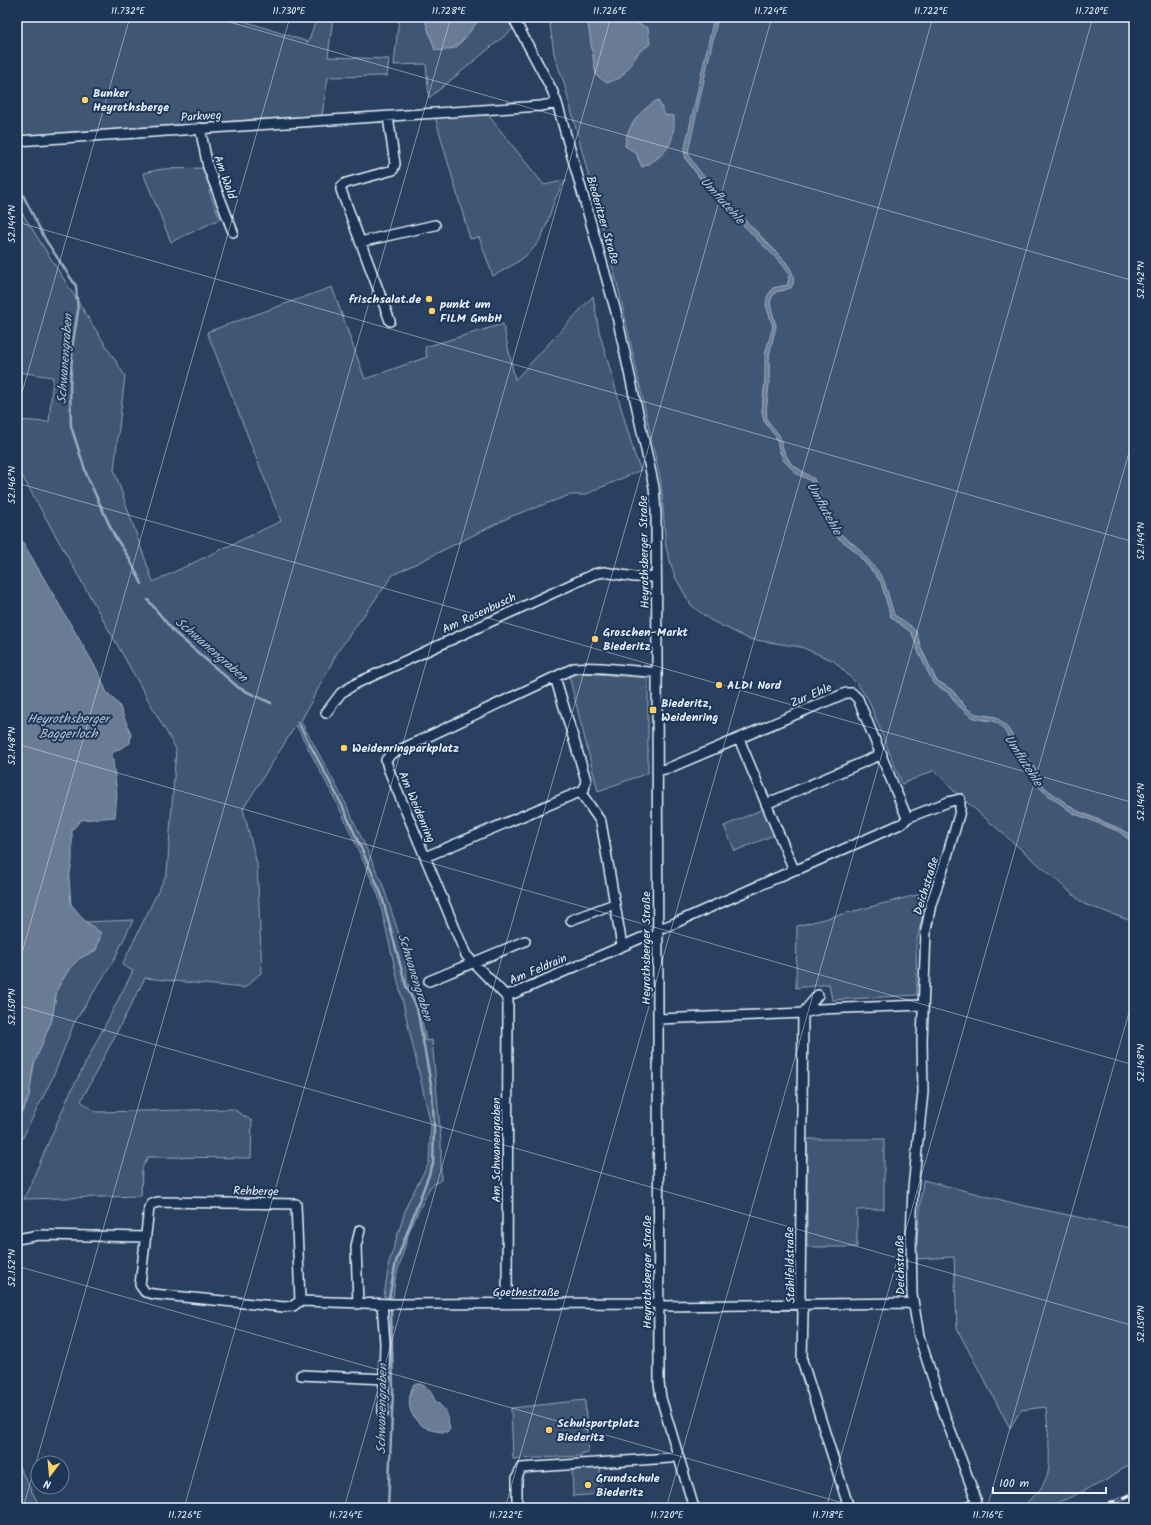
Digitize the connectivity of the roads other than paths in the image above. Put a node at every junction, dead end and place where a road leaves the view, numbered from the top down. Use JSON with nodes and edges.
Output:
{"nodes":[{"id":1,"x":513,"y":17,"type":"edge"},
{"id":2,"x":557,"y":103,"type":"junction"},
{"id":3,"x":388,"y":117,"type":"junction"},
{"id":4,"x":200,"y":128,"type":"junction"},
{"id":5,"x":17,"y":141,"type":"edge"},
{"id":6,"x":435,"y":225,"type":"dead end"},
{"id":7,"x":233,"y":232,"type":"dead end"},
{"id":8,"x":360,"y":242,"type":"junction"},
{"id":9,"x":390,"y":321,"type":"dead end"},
{"id":10,"x":645,"y":438,"type":"joint"},
{"id":11,"x":656,"y":577,"type":"junction"},
{"id":12,"x":657,"y":672,"type":"junction"},
{"id":13,"x":555,"y":677,"type":"junction"},
{"id":14,"x":326,"y":713,"type":"dead end"},
{"id":15,"x":739,"y":739,"type":"junction"},
{"id":16,"x":882,"y":754,"type":"junction"},
{"id":17,"x":657,"y":771,"type":"junction"},
{"id":18,"x":581,"y":793,"type":"junction"},
{"id":19,"x":766,"y":804,"type":"junction"},
{"id":20,"x":907,"y":818,"type":"junction"},
{"id":21,"x":425,"y":857,"type":"junction"},
{"id":22,"x":794,"y":870,"type":"junction"},
{"id":23,"x":614,"y":904,"type":"junction"},
{"id":24,"x":571,"y":920,"type":"dead end"},
{"id":25,"x":658,"y":931,"type":"junction"},
{"id":26,"x":525,"y":941,"type":"dead end"},
{"id":27,"x":622,"y":946,"type":"junction"},
{"id":28,"x":472,"y":963,"type":"junction"},
{"id":29,"x":429,"y":981,"type":"dead end"},
{"id":30,"x":508,"y":995,"type":"junction"},
{"id":31,"x":818,"y":995,"type":"dead end"},
{"id":32,"x":923,"y":1005,"type":"junction"},
{"id":33,"x":803,"y":1013,"type":"junction"},
{"id":34,"x":658,"y":1019,"type":"junction"},
{"id":35,"x":360,"y":1230,"type":"dead end"},
{"id":36,"x":146,"y":1237,"type":"junction"},
{"id":37,"x":17,"y":1239,"type":"edge"},
{"id":38,"x":300,"y":1301,"type":"junction"},
{"id":39,"x":913,"y":1303,"type":"junction"},
{"id":40,"x":358,"y":1304,"type":"junction"},
{"id":41,"x":382,"y":1304,"type":"junction"},
{"id":42,"x":393,"y":1304,"type":"joint"},
{"id":43,"x":507,"y":1304,"type":"junction"},
{"id":44,"x":659,"y":1305,"type":"junction"},
{"id":45,"x":802,"y":1305,"type":"junction"},
{"id":46,"x":301,"y":1375,"type":"dead end"},
{"id":47,"x":384,"y":1379,"type":"junction"},
{"id":48,"x":383,"y":1414,"type":"dead end"},
{"id":49,"x":678,"y":1456,"type":"junction"},
{"id":50,"x":517,"y":1508,"type":"edge"},
{"id":51,"x":694,"y":1508,"type":"edge"},
{"id":52,"x":849,"y":1508,"type":"edge"},
{"id":53,"x":965,"y":1508,"type":"edge"}],
"edges":[{"from":1,"to":2,"type":"street","name":"Biederitzer Straße"},
{"from":2,"to":3,"type":"street","name":"Parkweg"},
{"from":2,"to":10,"type":"street","name":"Biederitzer Straße"},
{"from":3,"to":4,"type":"street","name":"Parkweg"},
{"from":3,"to":8,"type":"street"},
{"from":4,"to":5,"type":"street","name":"Parkweg"},
{"from":4,"to":7,"type":"street","name":"Am Wald"},
{"from":6,"to":8,"type":"street"},
{"from":8,"to":9,"type":"street"},
{"from":10,"to":11,"type":"street","name":"Heyrothsberger Straße"},
{"from":11,"to":12,"type":"street","name":"Heyrothsberger Straße"},
{"from":11,"to":14,"type":"street","name":"Am Rosenbusch"},
{"from":12,"to":13,"type":"street","name":"Am Weidenring"},
{"from":12,"to":17,"type":"street","name":"Heyrothsberger Straße"},
{"from":13,"to":18,"type":"street"},
{"from":13,"to":21,"type":"street","name":"Am Weidenring"},
{"from":15,"to":16,"type":"street","name":"Zur Ehle"},
{"from":15,"to":17,"type":"street","name":"Zur Ehle"},
{"from":15,"to":19,"type":"street"},
{"from":16,"to":19,"type":"street"},
{"from":16,"to":20,"type":"street","name":"Zur Ehle"},
{"from":17,"to":25,"type":"street","name":"Heyrothsberger Straße"},
{"from":18,"to":21,"type":"street","name":"Am Weidenring"},
{"from":18,"to":23,"type":"street"},
{"from":19,"to":22,"type":"street"},
{"from":20,"to":22,"type":"street"},
{"from":20,"to":32,"type":"street","name":"Deichstraße"},
{"from":21,"to":28,"type":"street","name":"Am Feldrain"},
{"from":22,"to":25,"type":"street"},
{"from":23,"to":24,"type":"street"},
{"from":23,"to":27,"type":"street"},
{"from":25,"to":27,"type":"street","name":"Am Feldrain"},
{"from":25,"to":34,"type":"street","name":"Heyrothsberger Straße"},
{"from":26,"to":28,"type":"street"},
{"from":27,"to":30,"type":"street","name":"Am Feldrain"},
{"from":28,"to":29,"type":"street"},
{"from":28,"to":30,"type":"street","name":"Am Feldrain"},
{"from":30,"to":43,"type":"street","name":"Am Schwanengraben"},
{"from":31,"to":33,"type":"street"},
{"from":32,"to":33,"type":"street"},
{"from":32,"to":39,"type":"street","name":"Deichstraße"},
{"from":33,"to":34,"type":"street"},
{"from":33,"to":45,"type":"street","name":"Stählfeldstraße"},
{"from":34,"to":44,"type":"street","name":"Heyrothsberger Straße"},
{"from":35,"to":40,"type":"street"},
{"from":36,"to":37,"type":"street"},
{"from":36,"to":38,"type":"street","name":"Rehberge"},
{"from":36,"to":38,"type":"street","name":"Rehberge"},
{"from":38,"to":40,"type":"street","name":"Rehberge"},
{"from":39,"to":45,"type":"street","name":"Goethestraße"},
{"from":39,"to":53,"type":"street","name":"Deichstraße"},
{"from":40,"to":41,"type":"street","name":"Rehberge"},
{"from":41,"to":42,"type":"street","name":"Rehberge"},
{"from":41,"to":47,"type":"street"},
{"from":42,"to":43,"type":"street","name":"Goethestraße"},
{"from":43,"to":44,"type":"street","name":"Goethestraße"},
{"from":44,"to":45,"type":"street","name":"Goethestraße"},
{"from":44,"to":49,"type":"street","name":"Heyrothsberger Straße"},
{"from":45,"to":52,"type":"street","name":"Stählfeldstraße"},
{"from":46,"to":47,"type":"street"},
{"from":47,"to":48,"type":"street"},
{"from":49,"to":50,"type":"street"},
{"from":49,"to":51,"type":"street","name":"Heyrothsberger Straße"}]}
